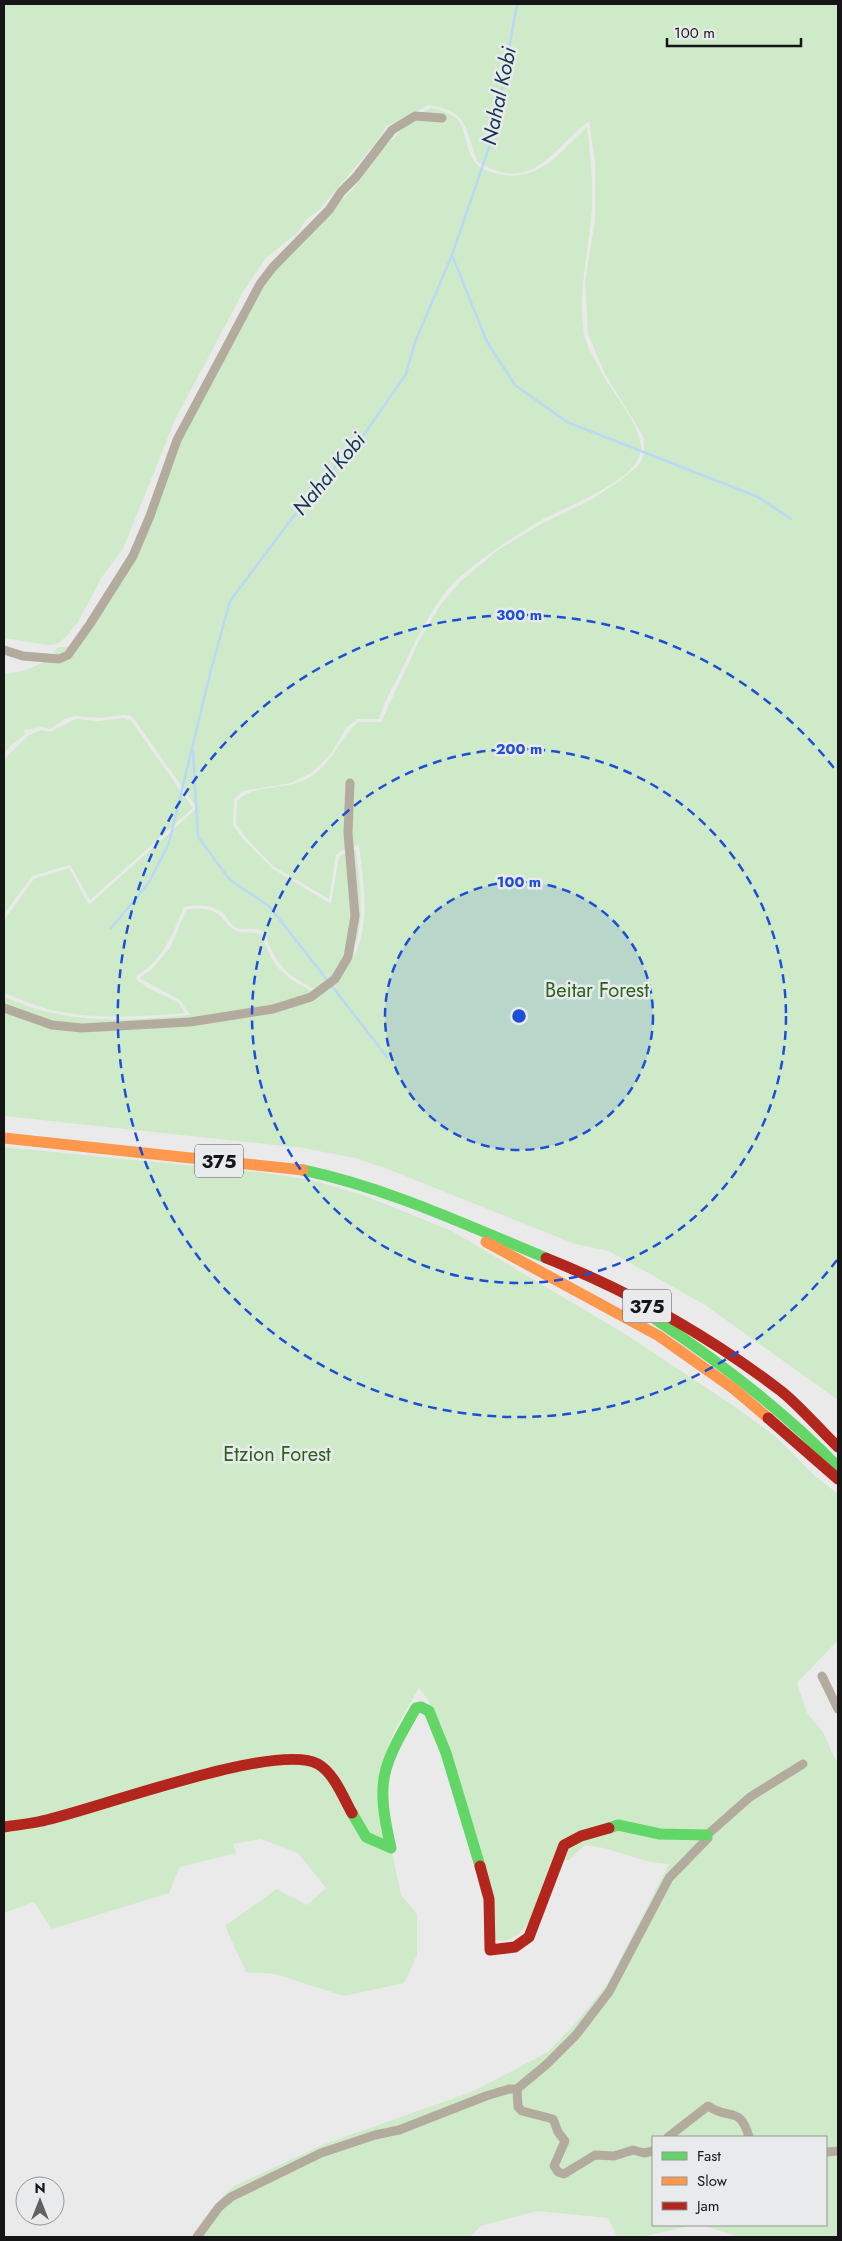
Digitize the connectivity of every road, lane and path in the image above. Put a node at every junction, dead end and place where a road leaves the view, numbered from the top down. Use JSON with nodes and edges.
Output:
{"nodes":[{"id":1,"x":442,"y":118,"type":"dead end"},
{"id":2,"x":4,"y":650,"type":"edge"},
{"id":3,"x":350,"y":784,"type":"dead end"},
{"id":4,"x":4,"y":1008,"type":"edge"},
{"id":5,"x":4,"y":1138,"type":"edge"},
{"id":6,"x":428,"y":1210,"type":"junction"},
{"id":7,"x":589,"y":1275,"type":"junction"},
{"id":8,"x":838,"y":1447,"type":"edge"},
{"id":9,"x":838,"y":1467,"type":"edge"},
{"id":10,"x":838,"y":1480,"type":"edge"},
{"id":11,"x":822,"y":1676,"type":"dead end"},
{"id":12,"x":838,"y":1709,"type":"edge"},
{"id":13,"x":803,"y":1764,"type":"dead end"},
{"id":14,"x":4,"y":1827,"type":"edge"},
{"id":15,"x":707,"y":1835,"type":"junction"},
{"id":16,"x":517,"y":2089,"type":"junction"},
{"id":17,"x":669,"y":2136,"type":"edge"},
{"id":18,"x":749,"y":2136,"type":"edge"},
{"id":19,"x":652,"y":2151,"type":"edge"},
{"id":20,"x":198,"y":2237,"type":"edge"}],
"edges":[{"from":1,"to":2,"type":"street"},
{"from":3,"to":4,"type":"street"},
{"from":5,"to":6,"type":"main road","number":"375"},
{"from":6,"to":7,"type":"main road","number":"375"},
{"from":6,"to":10,"type":"main road"},
{"from":7,"to":8,"type":"main road","number":"375"},
{"from":7,"to":9,"type":"main road"},
{"from":11,"to":12,"type":"street"},
{"from":13,"to":15,"type":"street"},
{"from":14,"to":15,"type":"main road"},
{"from":15,"to":16,"type":"street"},
{"from":16,"to":19,"type":"street"},
{"from":16,"to":20,"type":"street"},
{"from":17,"to":18,"type":"street"}]}
